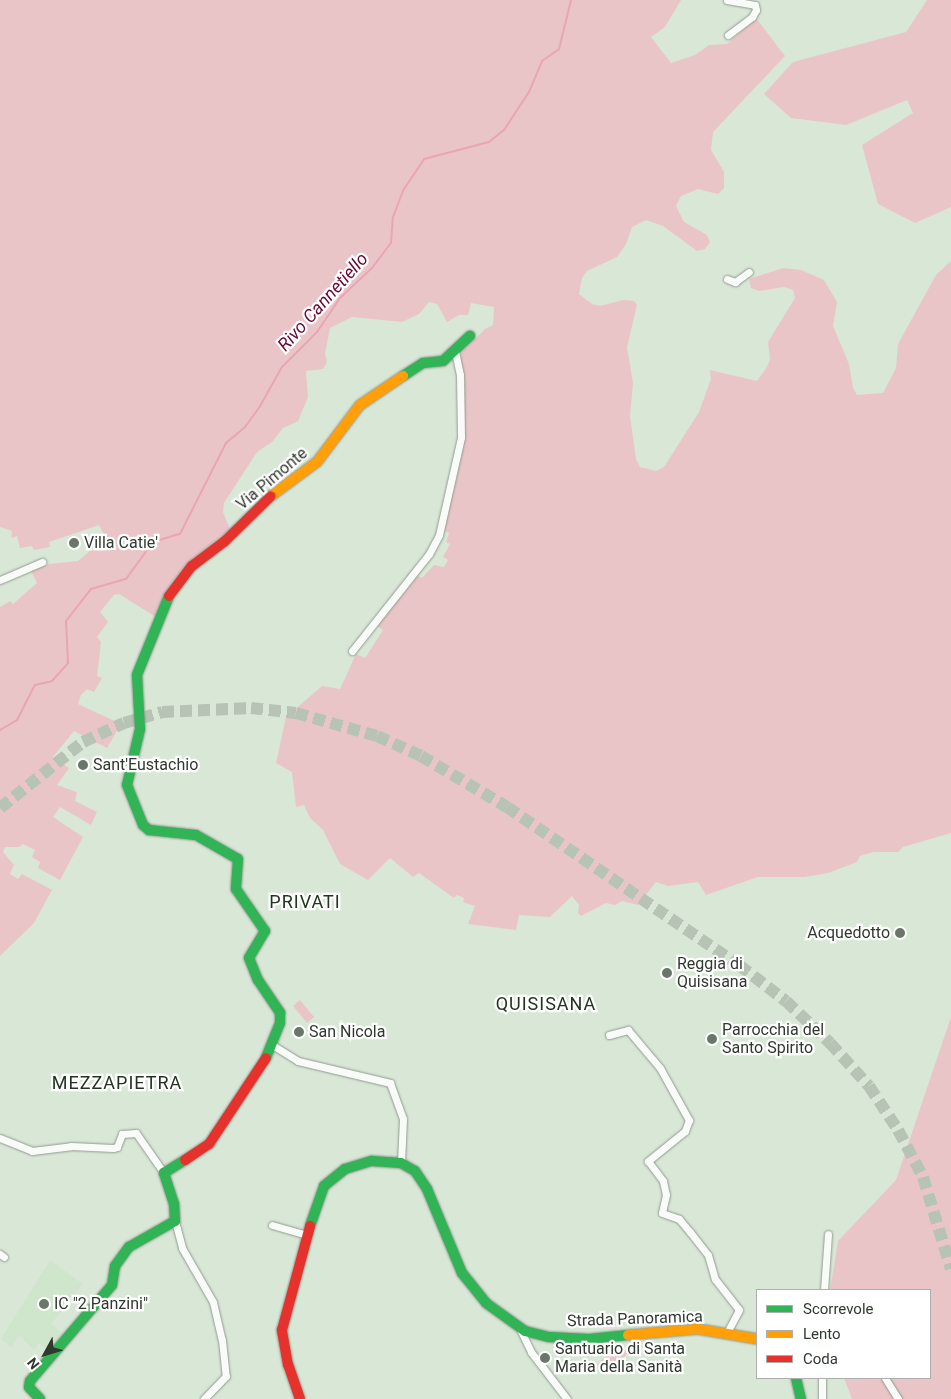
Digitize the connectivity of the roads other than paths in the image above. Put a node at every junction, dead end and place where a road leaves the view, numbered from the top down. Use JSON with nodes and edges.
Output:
{"nodes":[{"id":1,"x":728,"y":0,"type":"edge"},
{"id":2,"x":728,"y":35,"type":"dead end"},
{"id":3,"x":749,"y":272,"type":"dead end"},
{"id":4,"x":727,"y":279,"type":"dead end"},
{"id":5,"x":470,"y":336,"type":"dead end"},
{"id":6,"x":455,"y":352,"type":"junction"},
{"id":7,"x":42,"y":562,"type":"dead end"},
{"id":8,"x":0,"y":580,"type":"edge"},
{"id":9,"x":352,"y":652,"type":"dead end"},
{"id":10,"x":609,"y":1035,"type":"dead end"},
{"id":11,"x":274,"y":1046,"type":"junction"},
{"id":12,"x":0,"y":1138,"type":"edge"},
{"id":13,"x":401,"y":1163,"type":"junction"},
{"id":14,"x":164,"y":1174,"type":"junction"},
{"id":15,"x":175,"y":1221,"type":"junction"},
{"id":16,"x":272,"y":1225,"type":"dead end"},
{"id":17,"x":828,"y":1234,"type":"dead end"},
{"id":18,"x":307,"y":1235,"type":"junction"},
{"id":19,"x":824,"y":1289,"type":"edge"},
{"id":20,"x":519,"y":1327,"type":"junction"},
{"id":21,"x":727,"y":1333,"type":"junction"},
{"id":22,"x":756,"y":1339,"type":"edge"},
{"id":23,"x":796,"y":1379,"type":"edge"},
{"id":24,"x":822,"y":1379,"type":"edge"},
{"id":25,"x":886,"y":1379,"type":"edge"},
{"id":26,"x":39,"y":1397,"type":"edge"},
{"id":27,"x":204,"y":1399,"type":"edge"},
{"id":28,"x":300,"y":1399,"type":"edge"},
{"id":29,"x":567,"y":1399,"type":"edge"},
{"id":30,"x":801,"y":1399,"type":"edge"},
{"id":31,"x":822,"y":1399,"type":"edge"},
{"id":32,"x":898,"y":1399,"type":"edge"}],
"edges":[{"from":1,"to":2,"type":"street"},
{"from":3,"to":4,"type":"street"},
{"from":5,"to":6,"type":"street","name":"Via Pimonte"},
{"from":6,"to":9,"type":"street"},
{"from":6,"to":11,"type":"street","name":"Via Pimonte"},
{"from":7,"to":8,"type":"street"},
{"from":10,"to":21,"type":"street"},
{"from":11,"to":13,"type":"street"},
{"from":11,"to":14,"type":"street"},
{"from":12,"to":14,"type":"street"},
{"from":13,"to":18,"type":"street"},
{"from":13,"to":20,"type":"street","name":"Strada Panoramica"},
{"from":14,"to":15,"type":"street"},
{"from":15,"to":26,"type":"street"},
{"from":15,"to":27,"type":"street"},
{"from":16,"to":18,"type":"street"},
{"from":17,"to":19,"type":"street"},
{"from":18,"to":28,"type":"street"},
{"from":20,"to":21,"type":"street","name":"Strada Panoramica"},
{"from":20,"to":29,"type":"street"},
{"from":21,"to":22,"type":"street","name":"Strada Panoramica"},
{"from":23,"to":30,"type":"street"},
{"from":24,"to":31,"type":"street"},
{"from":25,"to":32,"type":"street"}]}
